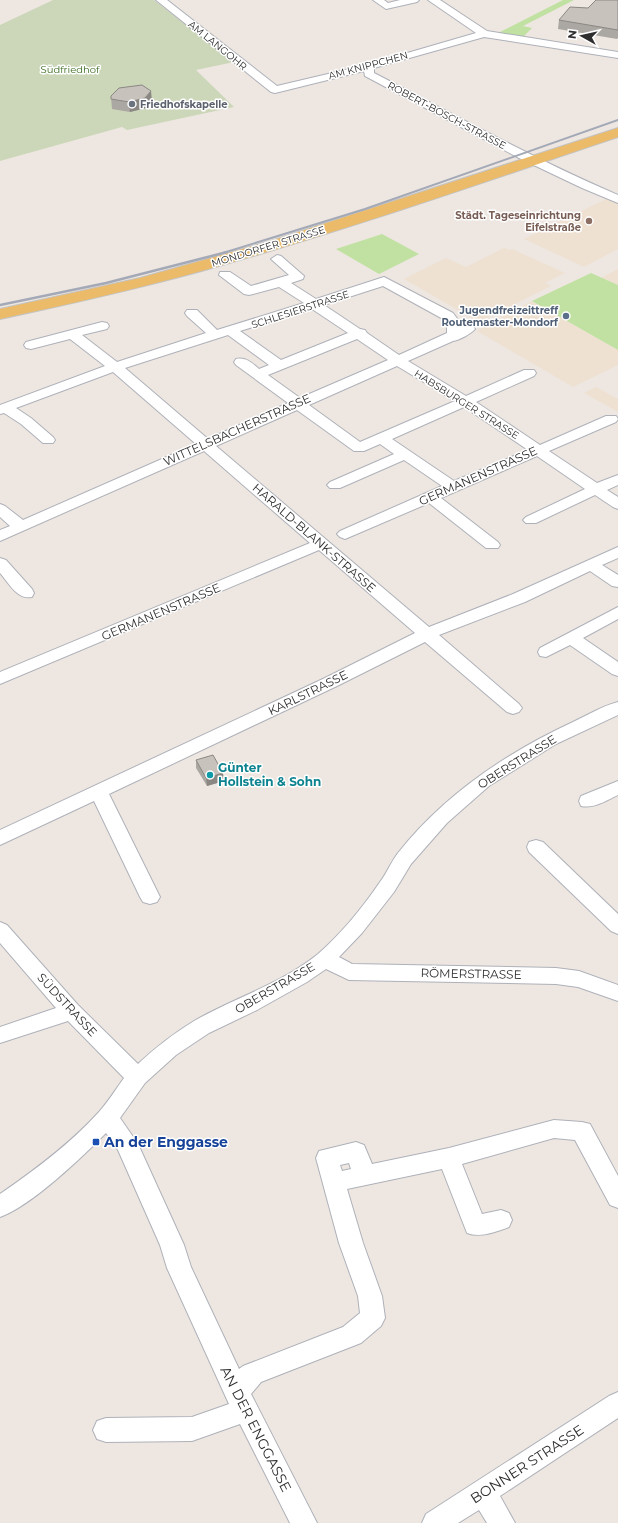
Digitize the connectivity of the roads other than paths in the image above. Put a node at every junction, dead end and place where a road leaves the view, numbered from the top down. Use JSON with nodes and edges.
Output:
{"nodes":[{"id":1,"x":161,"y":0,"type":"edge"},
{"id":2,"x":378,"y":0,"type":"edge"},
{"id":3,"x":414,"y":0,"type":"edge"},
{"id":4,"x":432,"y":0,"type":"edge"},
{"id":5,"x":484,"y":34,"type":"junction"},
{"id":6,"x":618,"y":55,"type":"edge"},
{"id":7,"x":369,"y":67,"type":"junction"},
{"id":8,"x":275,"y":90,"type":"joint"},
{"id":9,"x":618,"y":132,"type":"edge"},
{"id":10,"x":531,"y":160,"type":"junction"},
{"id":11,"x":618,"y":199,"type":"edge"},
{"id":12,"x":277,"y":259,"type":"dead end"},
{"id":13,"x":225,"y":275,"type":"dead end"},
{"id":14,"x":281,"y":282,"type":"junction"},
{"id":15,"x":315,"y":305,"type":"junction"},
{"id":16,"x":192,"y":313,"type":"dead end"},
{"id":17,"x":0,"y":314,"type":"edge"},
{"id":18,"x":102,"y":326,"type":"dead end"},
{"id":19,"x":468,"y":329,"type":"dead end"},
{"id":20,"x":231,"y":331,"type":"junction"},
{"id":21,"x":360,"y":333,"type":"junction"},
{"id":22,"x":72,"y":334,"type":"junction"},
{"id":23,"x":216,"y":336,"type":"junction"},
{"id":24,"x":454,"y":337,"type":"junction"},
{"id":25,"x":31,"y":345,"type":"dead end"},
{"id":26,"x":262,"y":354,"type":"junction"},
{"id":27,"x":399,"y":360,"type":"junction"},
{"id":28,"x":279,"y":365,"type":"junction"},
{"id":29,"x":116,"y":368,"type":"junction"},
{"id":30,"x":529,"y":373,"type":"dead end"},
{"id":31,"x":258,"y":374,"type":"junction"},
{"id":32,"x":465,"y":401,"type":"junction"},
{"id":33,"x":298,"y":404,"type":"junction"},
{"id":34,"x":3,"y":409,"type":"edge"},
{"id":35,"x":611,"y":419,"type":"dead end"},
{"id":36,"x":381,"y":438,"type":"junction"},
{"id":37,"x":48,"y":440,"type":"dead end"},
{"id":38,"x":205,"y":444,"type":"junction"},
{"id":39,"x":359,"y":448,"type":"junction"},
{"id":40,"x":538,"y":449,"type":"junction"},
{"id":41,"x":404,"y":454,"type":"junction"},
{"id":42,"x":381,"y":464,"type":"junction"},
{"id":43,"x":618,"y":479,"type":"edge"},
{"id":44,"x":335,"y":485,"type":"dead end"},
{"id":45,"x":452,"y":487,"type":"junction"},
{"id":46,"x":597,"y":489,"type":"junction"},
{"id":47,"x":431,"y":498,"type":"junction"},
{"id":48,"x":618,"y":504,"type":"edge"},
{"id":49,"x":0,"y":509,"type":"edge"},
{"id":50,"x":531,"y":520,"type":"dead end"},
{"id":51,"x":20,"y":526,"type":"junction"},
{"id":52,"x":345,"y":534,"type":"dead end"},
{"id":53,"x":0,"y":536,"type":"edge"},
{"id":54,"x":320,"y":544,"type":"junction"},
{"id":55,"x":492,"y":545,"type":"dead end"},
{"id":56,"x":618,"y":552,"type":"edge"},
{"id":57,"x":0,"y":564,"type":"edge"},
{"id":58,"x":591,"y":565,"type":"junction"},
{"id":59,"x":618,"y":582,"type":"edge"},
{"id":60,"x":26,"y":593,"type":"dead end"},
{"id":61,"x":618,"y":612,"type":"edge"},
{"id":62,"x":427,"y":634,"type":"junction"},
{"id":63,"x":571,"y":638,"type":"junction"},
{"id":64,"x":546,"y":652,"type":"dead end"},
{"id":65,"x":618,"y":670,"type":"edge"},
{"id":66,"x":0,"y":678,"type":"edge"},
{"id":67,"x":513,"y":708,"type":"dead end"},
{"id":68,"x":618,"y":708,"type":"edge"},
{"id":69,"x":618,"y":787,"type":"edge"},
{"id":70,"x":99,"y":792,"type":"junction"},
{"id":71,"x":588,"y":801,"type":"dead end"},
{"id":72,"x":0,"y":838,"type":"edge"},
{"id":73,"x":536,"y":847,"type":"dead end"},
{"id":74,"x":150,"y":896,"type":"dead end"},
{"id":75,"x":618,"y":926,"type":"edge"},
{"id":76,"x":0,"y":930,"type":"edge"},
{"id":77,"x":325,"y":959,"type":"junction"},
{"id":78,"x":618,"y":993,"type":"edge"},
{"id":79,"x":70,"y":1011,"type":"junction"},
{"id":80,"x":0,"y":1035,"type":"edge"},
{"id":81,"x":137,"y":1077,"type":"junction"},
{"id":82,"x":107,"y":1118,"type":"junction"},
{"id":83,"x":449,"y":1158,"type":"junction"},
{"id":84,"x":618,"y":1198,"type":"edge"},
{"id":85,"x":0,"y":1206,"type":"edge"},
{"id":86,"x":502,"y":1220,"type":"dead end"},
{"id":87,"x":241,"y":1401,"type":"junction"},
{"id":88,"x":618,"y":1404,"type":"edge"},
{"id":89,"x":106,"y":1430,"type":"dead end"},
{"id":90,"x":483,"y":1492,"type":"junction"},
{"id":91,"x":304,"y":1523,"type":"edge"},
{"id":92,"x":435,"y":1523,"type":"edge"},
{"id":93,"x":502,"y":1523,"type":"edge"}],
"edges":[{"from":1,"to":8,"type":"street","name":"AM LANGOHR"},
{"from":2,"to":3,"type":"street"},
{"from":4,"to":5,"type":"street"},
{"from":5,"to":6,"type":"street"},
{"from":5,"to":7,"type":"street","name":"AM KNIPPCHEN"},
{"from":7,"to":8,"type":"street","name":"AM KNIPPCHEN"},
{"from":7,"to":10,"type":"street","name":"ROBERT-BOSCH-STRASSE"},
{"from":9,"to":10,"type":"main road","name":"MONDORFER STRASSE"},
{"from":10,"to":11,"type":"street"},
{"from":10,"to":17,"type":"main road","name":"MONDORFER STRASSE"},
{"from":12,"to":14,"type":"street"},
{"from":13,"to":14,"type":"street"},
{"from":14,"to":15,"type":"street","name":"HABSBURGER STRASSE"},
{"from":15,"to":20,"type":"street","name":"SCHLESIERSTRASSE"},
{"from":15,"to":21,"type":"street","name":"HABSBURGER STRASSE"},
{"from":15,"to":24,"type":"street","name":"SCHLESIERSTRASSE"},
{"from":16,"to":23,"type":"street"},
{"from":18,"to":22,"type":"street"},
{"from":19,"to":24,"type":"street","name":"WITTELSBACHERSTRASSE"},
{"from":20,"to":23,"type":"street","name":"SCHLESIERSTRASSE"},
{"from":20,"to":26,"type":"street"},
{"from":21,"to":27,"type":"street","name":"HABSBURGER STRASSE"},
{"from":21,"to":28,"type":"street"},
{"from":22,"to":25,"type":"street"},
{"from":22,"to":29,"type":"street"},
{"from":23,"to":29,"type":"street","name":"SCHLESIERSTRASSE"},
{"from":24,"to":27,"type":"street","name":"WITTELSBACHERSTRASSE"},
{"from":26,"to":28,"type":"street"},
{"from":26,"to":31,"type":"street"},
{"from":27,"to":32,"type":"street","name":"HABSBURGER STRASSE"},
{"from":27,"to":33,"type":"street","name":"WITTELSBACHERSTRASSE"},
{"from":28,"to":31,"type":"street"},
{"from":29,"to":34,"type":"street","name":"SCHLESIERSTRASSE"},
{"from":29,"to":38,"type":"street","name":"HARALD-BLANK-STRASSE"},
{"from":30,"to":32,"type":"street"},
{"from":31,"to":33,"type":"street"},
{"from":32,"to":36,"type":"street"},
{"from":32,"to":40,"type":"street","name":"HABSBURGER STRASSE"},
{"from":33,"to":38,"type":"street","name":"WITTELSBACHERSTRASSE"},
{"from":33,"to":39,"type":"street"},
{"from":34,"to":37,"type":"street","name":"SCHLESIERSTRASSE"},
{"from":35,"to":40,"type":"street","name":"GERMANENSTRASSE"},
{"from":36,"to":39,"type":"street"},
{"from":36,"to":41,"type":"street"},
{"from":38,"to":51,"type":"street","name":"WITTELSBACHERSTRASSE"},
{"from":38,"to":54,"type":"street","name":"HARALD-BLANK-STRASSE"},
{"from":39,"to":42,"type":"street"},
{"from":40,"to":45,"type":"street","name":"GERMANENSTRASSE"},
{"from":40,"to":46,"type":"street","name":"HABSBURGER STRASSE"},
{"from":41,"to":42,"type":"street"},
{"from":41,"to":45,"type":"street"},
{"from":42,"to":44,"type":"street"},
{"from":43,"to":46,"type":"street"},
{"from":45,"to":47,"type":"street","name":"GERMANENSTRASSE"},
{"from":46,"to":48,"type":"street","name":"HABSBURGER STRASSE"},
{"from":46,"to":50,"type":"street"},
{"from":47,"to":52,"type":"street","name":"GERMANENSTRASSE"},
{"from":47,"to":55,"type":"street"},
{"from":49,"to":51,"type":"street"},
{"from":51,"to":53,"type":"street","name":"WITTELSBACHERSTRASSE"},
{"from":54,"to":62,"type":"street","name":"HARALD-BLANK-STRASSE"},
{"from":54,"to":66,"type":"street","name":"GERMANENSTRASSE"},
{"from":56,"to":58,"type":"street","name":"KARLSTRASSE"},
{"from":57,"to":60,"type":"street"},
{"from":58,"to":59,"type":"street"},
{"from":58,"to":62,"type":"street","name":"KARLSTRASSE"},
{"from":61,"to":63,"type":"street"},
{"from":62,"to":67,"type":"street","name":"HARALD-BLANK-STRASSE"},
{"from":62,"to":70,"type":"street","name":"KARLSTRASSE"},
{"from":63,"to":64,"type":"street"},
{"from":63,"to":65,"type":"street"},
{"from":68,"to":77,"type":"street","name":"OBERSTRASSE"},
{"from":69,"to":71,"type":"street"},
{"from":70,"to":72,"type":"street","name":"KARLSTRASSE"},
{"from":70,"to":74,"type":"street"},
{"from":73,"to":75,"type":"street"},
{"from":76,"to":79,"type":"street","name":"SÜDSTRASSE"},
{"from":77,"to":78,"type":"street","name":"RÖMERSTRASSE"},
{"from":77,"to":81,"type":"street","name":"OBERSTRASSE"},
{"from":79,"to":80,"type":"street"},
{"from":79,"to":81,"type":"street","name":"SÜDSTRASSE"},
{"from":81,"to":82,"type":"street","name":"OBERSTRASSE"},
{"from":82,"to":85,"type":"street","name":"OBERSTRASSE"},
{"from":82,"to":87,"type":"street","name":"AN DER ENGGASSE"},
{"from":83,"to":84,"type":"street"},
{"from":83,"to":86,"type":"street"},
{"from":83,"to":87,"type":"street"},
{"from":87,"to":89,"type":"street"},
{"from":87,"to":91,"type":"street","name":"AN DER ENGGASSE"},
{"from":88,"to":90,"type":"street","name":"BONNER STRASSE"},
{"from":90,"to":92,"type":"street","name":"BONNER STRASSE"},
{"from":90,"to":93,"type":"street"}]}
